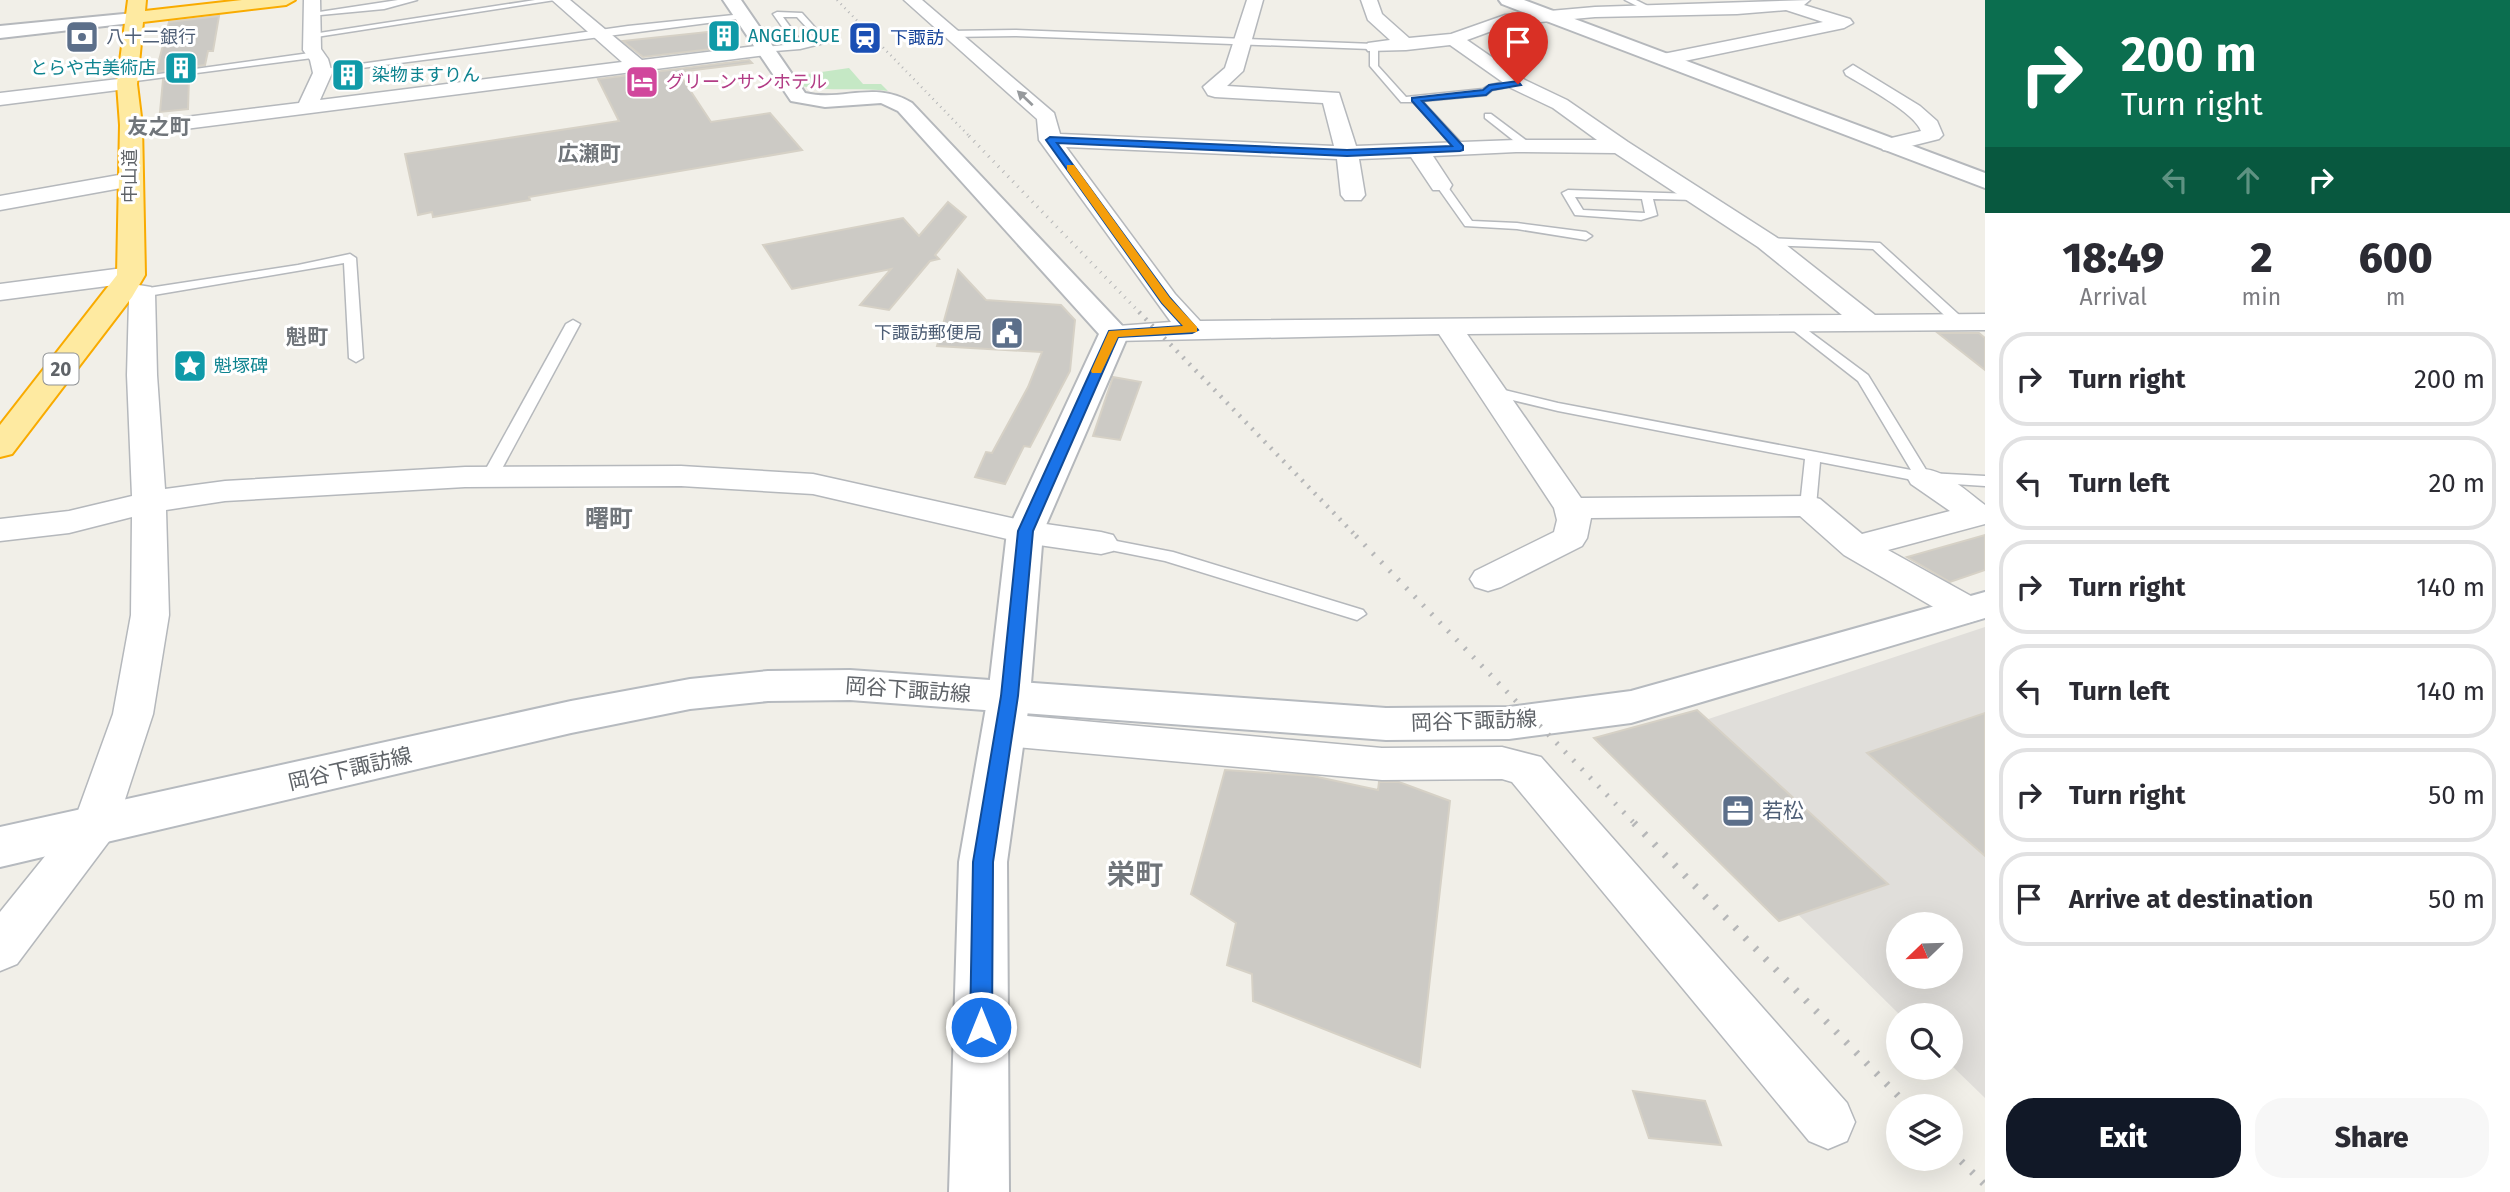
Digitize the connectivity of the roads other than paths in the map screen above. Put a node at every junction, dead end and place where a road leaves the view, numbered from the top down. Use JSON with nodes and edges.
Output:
{"nodes":[{"id":1,"x":286,"y":0,"type":"edge"},
{"id":2,"x":413,"y":0,"type":"edge"},
{"id":3,"x":551,"y":0,"type":"edge"},
{"id":4,"x":560,"y":0,"type":"edge"},
{"id":5,"x":912,"y":0,"type":"edge"},
{"id":6,"x":1255,"y":0,"type":"edge"},
{"id":7,"x":1369,"y":0,"type":"edge"},
{"id":8,"x":1508,"y":0,"type":"edge"},
{"id":9,"x":1629,"y":0,"type":"edge"},
{"id":10,"x":1713,"y":0,"type":"edge"},
{"id":11,"x":1795,"y":2,"type":"edge"},
{"id":12,"x":381,"y":4,"type":"edge"},
{"id":13,"x":311,"y":7,"type":"edge"},
{"id":14,"x":738,"y":8,"type":"edge"},
{"id":15,"x":136,"y":9,"type":"edge"},
{"id":16,"x":1737,"y":9,"type":"junction"},
{"id":17,"x":1654,"y":11,"type":"junction"},
{"id":18,"x":1548,"y":16,"type":"junction"},
{"id":19,"x":386,"y":23,"type":"junction"},
{"id":20,"x":0,"y":32,"type":"edge"},
{"id":21,"x":597,"y":33,"type":"junction"},
{"id":22,"x":948,"y":34,"type":"junction"},
{"id":23,"x":310,"y":35,"type":"junction"},
{"id":24,"x":1454,"y":38,"type":"junction"},
{"id":25,"x":1244,"y":40,"type":"junction"},
{"id":26,"x":1406,"y":45,"type":"junction"},
{"id":27,"x":800,"y":46,"type":"junction"},
{"id":28,"x":1374,"y":47,"type":"junction"},
{"id":29,"x":765,"y":50,"type":"junction"},
{"id":30,"x":1665,"y":59,"type":"junction"},
{"id":31,"x":320,"y":62,"type":"junction"},
{"id":32,"x":638,"y":66,"type":"junction"},
{"id":33,"x":1853,"y":71,"type":"dead end"},
{"id":34,"x":128,"y":81,"type":"junction"},
{"id":35,"x":1518,"y":84,"type":"junction"},
{"id":36,"x":0,"y":99,"type":"edge"},
{"id":37,"x":1415,"y":99,"type":"junction"},
{"id":38,"x":307,"y":108,"type":"junction"},
{"id":39,"x":1488,"y":116,"type":"dead end"},
{"id":40,"x":130,"y":131,"type":"junction"},
{"id":41,"x":1050,"y":140,"type":"junction"},
{"id":42,"x":1891,"y":145,"type":"junction"},
{"id":43,"x":1527,"y":146,"type":"junction"},
{"id":44,"x":1620,"y":147,"type":"junction"},
{"id":45,"x":1460,"y":148,"type":"junction"},
{"id":46,"x":1417,"y":149,"type":"junction"},
{"id":47,"x":1347,"y":153,"type":"junction"},
{"id":48,"x":130,"y":180,"type":"junction"},
{"id":49,"x":1985,"y":181,"type":"edge"},
{"id":50,"x":1441,"y":185,"type":"joint"},
{"id":51,"x":1353,"y":195,"type":"dead end"},
{"id":52,"x":1647,"y":195,"type":"junction"},
{"id":53,"x":1696,"y":197,"type":"junction"},
{"id":54,"x":0,"y":203,"type":"edge"},
{"id":55,"x":1586,"y":236,"type":"dead end"},
{"id":56,"x":1767,"y":242,"type":"junction"},
{"id":57,"x":132,"y":286,"type":"junction"},
{"id":58,"x":0,"y":292,"type":"edge"},
{"id":59,"x":1869,"y":323,"type":"junction"},
{"id":60,"x":1973,"y":323,"type":"edge"},
{"id":61,"x":573,"y":324,"type":"dead end"},
{"id":62,"x":1794,"y":324,"type":"junction"},
{"id":63,"x":1447,"y":326,"type":"junction"},
{"id":64,"x":1192,"y":330,"type":"junction"},
{"id":65,"x":1114,"y":333,"type":"junction"},
{"id":66,"x":356,"y":358,"type":"dead end"},
{"id":67,"x":1492,"y":391,"type":"junction"},
{"id":68,"x":0,"y":447,"type":"edge"},
{"id":69,"x":1813,"y":455,"type":"junction"},
{"id":70,"x":490,"y":476,"type":"junction"},
{"id":71,"x":1923,"y":477,"type":"junction"},
{"id":72,"x":1985,"y":481,"type":"edge"},
{"id":73,"x":149,"y":502,"type":"junction"},
{"id":74,"x":1808,"y":506,"type":"junction"},
{"id":75,"x":1571,"y":508,"type":"junction"},
{"id":76,"x":0,"y":530,"type":"edge"},
{"id":77,"x":1025,"y":531,"type":"junction"},
{"id":78,"x":1101,"y":544,"type":"joint"},
{"id":79,"x":1856,"y":547,"type":"junction"},
{"id":80,"x":1488,"y":579,"type":"dead end"},
{"id":81,"x":1976,"y":607,"type":"edge"},
{"id":82,"x":1357,"y":614,"type":"dead end"},
{"id":83,"x":1007,"y":713,"type":"junction"},
{"id":84,"x":94,"y":827,"type":"junction"},
{"id":85,"x":0,"y":847,"type":"edge"},
{"id":86,"x":0,"y":949,"type":"edge"},
{"id":87,"x":1828,"y":1122,"type":"dead end"},
{"id":88,"x":979,"y":1192,"type":"edge"}],
"edges":[{"from":1,"to":15,"type":"highway"},
{"from":2,"to":12,"type":"lane"},
{"from":3,"to":19,"type":"lane"},
{"from":4,"to":21,"type":"street"},
{"from":5,"to":22,"type":"street"},
{"from":6,"to":25,"type":"street"},
{"from":7,"to":26,"type":"street"},
{"from":8,"to":18,"type":"street"},
{"from":9,"to":17,"type":"lane"},
{"from":10,"to":16,"type":"street"},
{"from":11,"to":16,"type":"street"},
{"from":11,"to":30,"type":"street"},
{"from":12,"to":13,"type":"lane"},
{"from":12,"to":19,"type":"lane"},
{"from":13,"to":23,"type":"street"},
{"from":14,"to":21,"type":"lane"},
{"from":14,"to":29,"type":"street"},
{"from":15,"to":20,"type":"street"},
{"from":15,"to":34,"type":"highway","name":"中山道"},
{"from":16,"to":17,"type":"street"},
{"from":17,"to":18,"type":"street"},
{"from":18,"to":24,"type":"street"},
{"from":18,"to":30,"type":"street"},
{"from":19,"to":23,"type":"lane"},
{"from":21,"to":31,"type":"lane"},
{"from":21,"to":32,"type":"street"},
{"from":22,"to":25,"type":"lane"},
{"from":41,"to":22,"type":"street","one_way":true},
{"from":23,"to":31,"type":"street"},
{"from":24,"to":26,"type":"street"},
{"from":24,"to":35,"type":"street"},
{"from":25,"to":28,"type":"lane"},
{"from":25,"to":47,"type":"street"},
{"from":26,"to":28,"type":"street"},
{"from":27,"to":27,"type":"lane"},
{"from":27,"to":29,"type":"lane"},
{"from":28,"to":37,"type":"lane"},
{"from":29,"to":32,"type":"street"},
{"from":29,"to":65,"type":"street"},
{"from":30,"to":42,"type":"street"},
{"from":31,"to":34,"type":"lane"},
{"from":31,"to":38,"type":"street"},
{"from":32,"to":38,"type":"street"},
{"from":33,"to":42,"type":"street"},
{"from":34,"to":36,"type":"street"},
{"from":34,"to":40,"type":"highway","name":"中山道"},
{"from":35,"to":37,"type":"lane"},
{"from":35,"to":44,"type":"street"},
{"from":37,"to":45,"type":"lane"},
{"from":38,"to":40,"type":"street"},
{"from":39,"to":43,"type":"lane"},
{"from":40,"to":48,"type":"highway","name":"中山道"},
{"from":41,"to":47,"type":"street"},
{"from":41,"to":64,"type":"street"},
{"from":42,"to":49,"type":"street"},
{"from":43,"to":44,"type":"street"},
{"from":43,"to":45,"type":"street"},
{"from":44,"to":53,"type":"street"},
{"from":45,"to":46,"type":"street"},
{"from":46,"to":47,"type":"street"},
{"from":46,"to":50,"type":"street"},
{"from":47,"to":51,"type":"street"},
{"from":48,"to":54,"type":"street"},
{"from":48,"to":57,"type":"highway","name":"中山道"},
{"from":50,"to":55,"type":"lane"},
{"from":52,"to":52,"type":"lane"},
{"from":52,"to":53,"type":"lane"},
{"from":53,"to":56,"type":"street"},
{"from":56,"to":59,"type":"street"},
{"from":56,"to":60,"type":"lane"},
{"from":57,"to":58,"type":"street"},
{"from":57,"to":66,"type":"lane"},
{"from":57,"to":68,"type":"highway","number":"20"},
{"from":57,"to":73,"type":"street"},
{"from":59,"to":60,"type":"street"},
{"from":59,"to":62,"type":"street"},
{"from":61,"to":70,"type":"lane"},
{"from":62,"to":63,"type":"street"},
{"from":62,"to":71,"type":"lane"},
{"from":63,"to":64,"type":"street"},
{"from":63,"to":67,"type":"street"},
{"from":64,"to":65,"type":"street"},
{"from":65,"to":77,"type":"street"},
{"from":67,"to":69,"type":"lane"},
{"from":67,"to":75,"type":"street"},
{"from":69,"to":71,"type":"lane"},
{"from":69,"to":74,"type":"lane"},
{"from":70,"to":73,"type":"street"},
{"from":70,"to":77,"type":"street"},
{"from":71,"to":72,"type":"lane"},
{"from":71,"to":79,"type":"street"},
{"from":73,"to":76,"type":"street"},
{"from":73,"to":84,"type":"street"},
{"from":74,"to":75,"type":"street"},
{"from":74,"to":79,"type":"street"},
{"from":75,"to":80,"type":"street"},
{"from":77,"to":78,"type":"street"},
{"from":77,"to":83,"type":"street"},
{"from":78,"to":82,"type":"lane"},
{"from":79,"to":81,"type":"street"},
{"from":81,"to":83,"type":"street","name":"岡谷下諏訪線"},
{"from":83,"to":84,"type":"street","name":"岡谷下諏訪線"},
{"from":83,"to":87,"type":"street"},
{"from":83,"to":88,"type":"street"},
{"from":84,"to":85,"type":"street","name":"岡谷下諏訪線"},
{"from":84,"to":86,"type":"street"}]}
